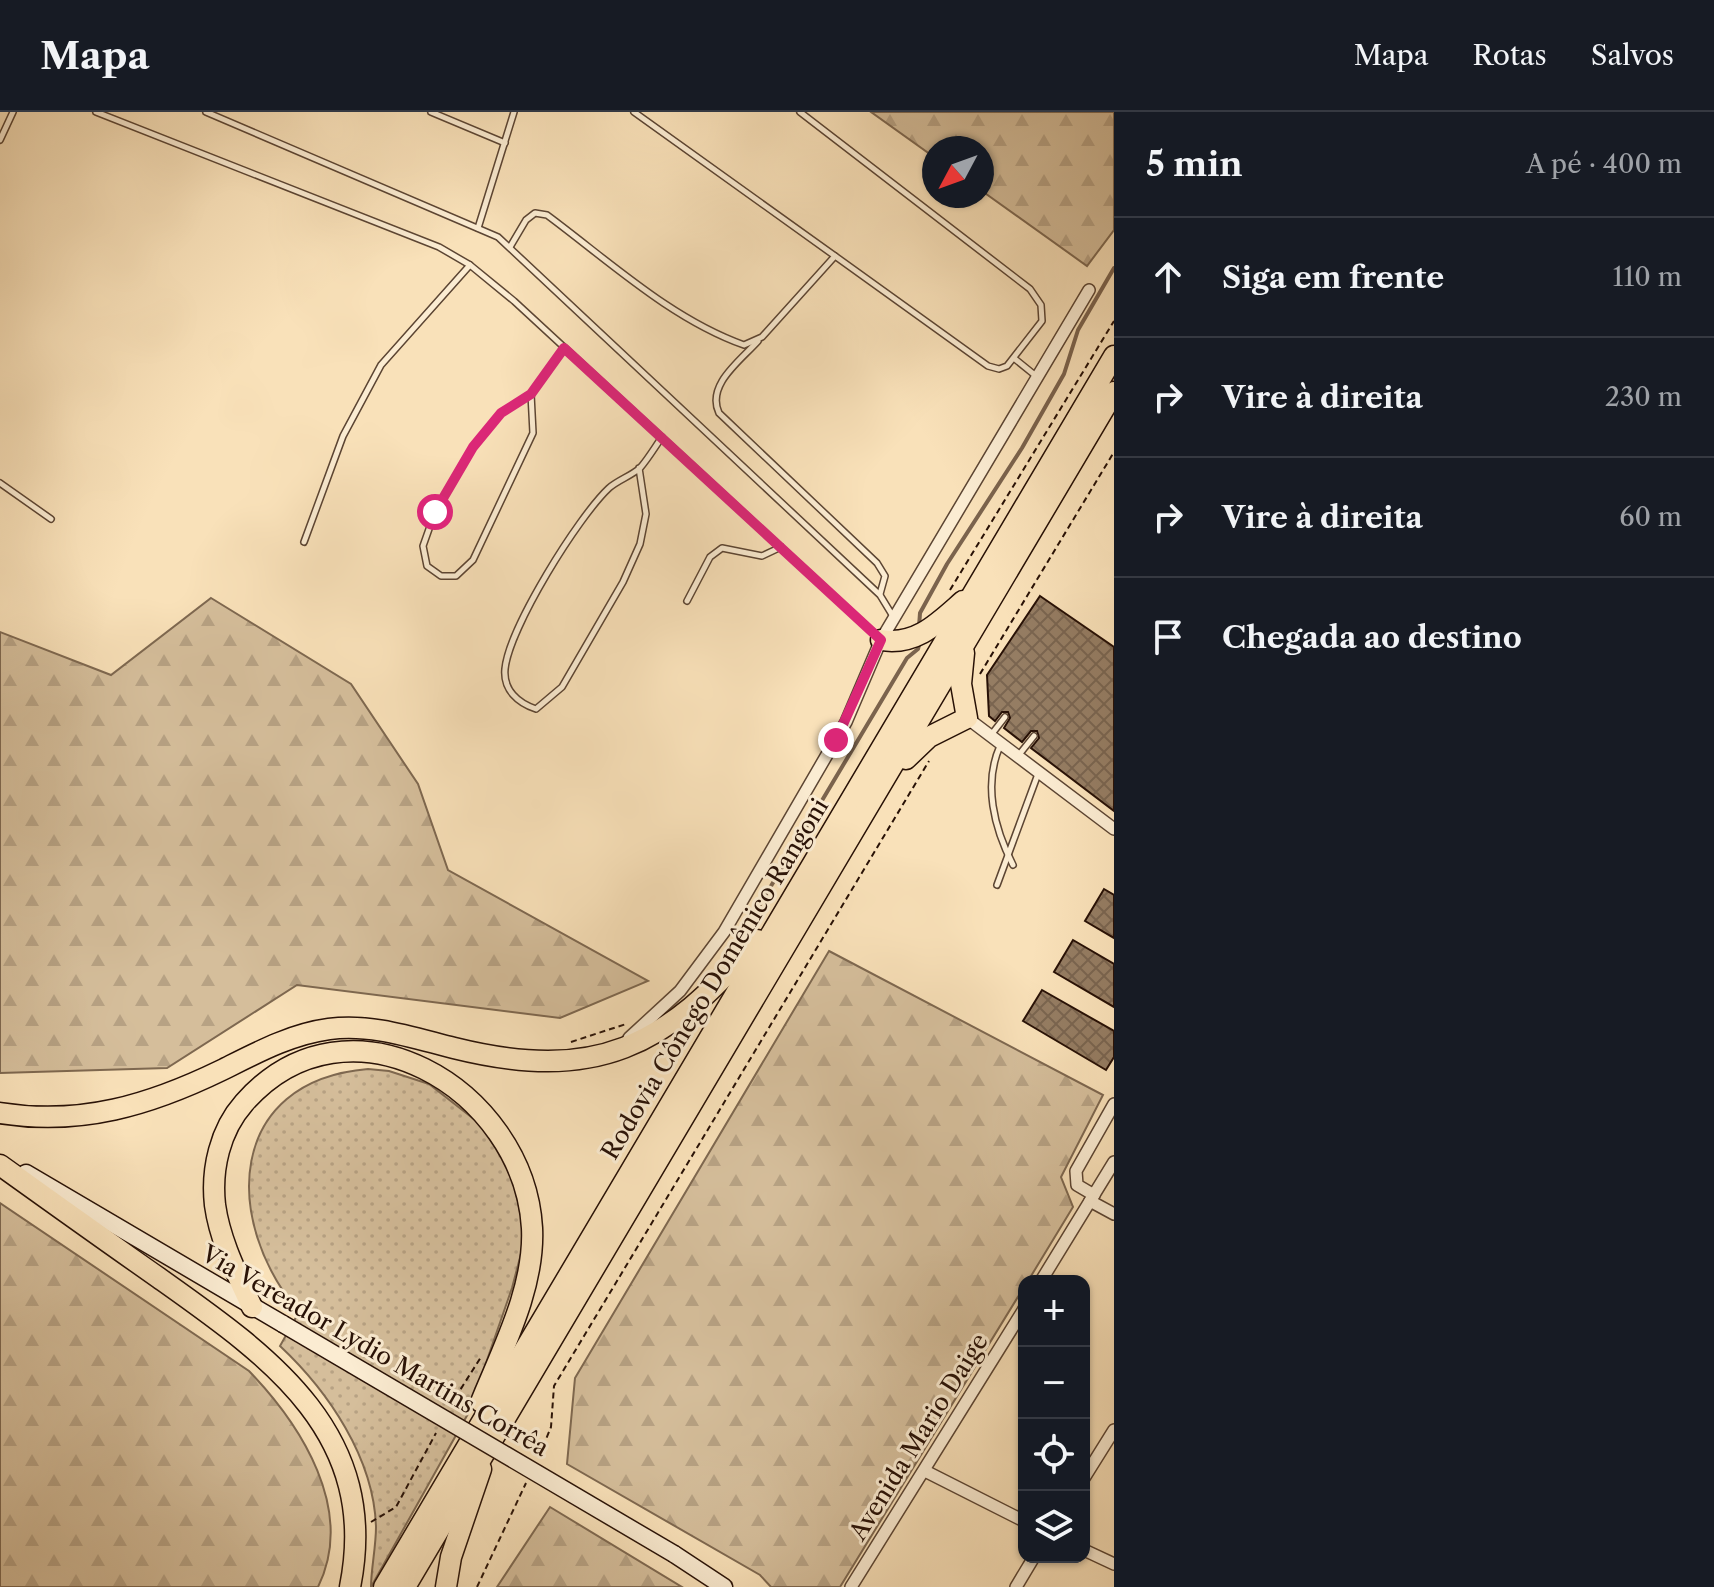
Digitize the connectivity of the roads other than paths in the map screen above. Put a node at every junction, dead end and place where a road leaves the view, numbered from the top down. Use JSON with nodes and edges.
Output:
{"nodes":[{"id":1,"x":13,"y":112,"type":"edge"},
{"id":2,"x":96,"y":112,"type":"edge"},
{"id":3,"x":206,"y":112,"type":"edge"},
{"id":4,"x":431,"y":112,"type":"edge"},
{"id":5,"x":514,"y":112,"type":"edge"},
{"id":6,"x":634,"y":112,"type":"edge"},
{"id":7,"x":800,"y":112,"type":"edge"},
{"id":8,"x":0,"y":140,"type":"edge"},
{"id":9,"x":505,"y":143,"type":"junction"},
{"id":10,"x":478,"y":228,"type":"junction"},
{"id":11,"x":510,"y":247,"type":"junction"},
{"id":12,"x":835,"y":256,"type":"junction"},
{"id":13,"x":470,"y":265,"type":"junction"},
{"id":14,"x":1089,"y":290,"type":"dead end"},
{"id":15,"x":762,"y":337,"type":"junction"},
{"id":16,"x":564,"y":348,"type":"junction"},
{"id":17,"x":1114,"y":356,"type":"edge"},
{"id":18,"x":1015,"y":359,"type":"junction"},
{"id":19,"x":1037,"y":377,"type":"junction"},
{"id":20,"x":1114,"y":392,"type":"edge"},
{"id":21,"x":531,"y":394,"type":"junction"},
{"id":22,"x":662,"y":437,"type":"junction"},
{"id":23,"x":639,"y":468,"type":"junction"},
{"id":24,"x":0,"y":483,"type":"edge"},
{"id":25,"x":51,"y":519,"type":"dead end"},
{"id":26,"x":304,"y":542,"type":"dead end"},
{"id":27,"x":781,"y":547,"type":"junction"},
{"id":28,"x":977,"y":587,"type":"junction"},
{"id":29,"x":880,"y":595,"type":"junction"},
{"id":30,"x":687,"y":601,"type":"dead end"},
{"id":31,"x":894,"y":618,"type":"junction"},
{"id":32,"x":881,"y":640,"type":"junction"},
{"id":33,"x":965,"y":645,"type":"junction"},
{"id":34,"x":1005,"y":717,"type":"dead end"},
{"id":35,"x":967,"y":718,"type":"junction"},
{"id":36,"x":990,"y":736,"type":"junction"},
{"id":37,"x":1034,"y":736,"type":"dead end"},
{"id":38,"x":1001,"y":745,"type":"junction"},
{"id":39,"x":1017,"y":757,"type":"junction"},
{"id":40,"x":1039,"y":773,"type":"junction"},
{"id":41,"x":885,"y":780,"type":"junction"},
{"id":42,"x":1114,"y":829,"type":"edge"},
{"id":43,"x":1009,"y":857,"type":"junction"},
{"id":44,"x":1013,"y":865,"type":"dead end"},
{"id":45,"x":997,"y":885,"type":"dead end"},
{"id":46,"x":792,"y":902,"type":"junction"},
{"id":47,"x":614,"y":1052,"type":"junction"},
{"id":48,"x":1114,"y":1104,"type":"edge"},
{"id":49,"x":0,"y":1113,"type":"edge"},
{"id":50,"x":0,"y":1159,"type":"edge"},
{"id":51,"x":1114,"y":1162,"type":"edge"},
{"id":52,"x":0,"y":1165,"type":"edge"},
{"id":53,"x":1092,"y":1198,"type":"junction"},
{"id":54,"x":1114,"y":1214,"type":"edge"},
{"id":55,"x":1045,"y":1275,"type":"edge"},
{"id":56,"x":252,"y":1307,"type":"junction"},
{"id":57,"x":1018,"y":1319,"type":"edge"},
{"id":58,"x":1114,"y":1430,"type":"edge"},
{"id":59,"x":481,"y":1457,"type":"junction"},
{"id":60,"x":457,"y":1461,"type":"junction"},
{"id":61,"x":1090,"y":1468,"type":"edge"},
{"id":62,"x":925,"y":1471,"type":"junction"},
{"id":63,"x":1018,"y":1518,"type":"edge"},
{"id":64,"x":1090,"y":1553,"type":"edge"},
{"id":65,"x":1030,"y":1563,"type":"edge"},
{"id":66,"x":1114,"y":1564,"type":"edge"},
{"id":67,"x":350,"y":1587,"type":"edge"},
{"id":68,"x":384,"y":1587,"type":"edge"},
{"id":69,"x":405,"y":1587,"type":"edge"},
{"id":70,"x":446,"y":1587,"type":"edge"},
{"id":71,"x":724,"y":1587,"type":"edge"},
{"id":72,"x":851,"y":1587,"type":"edge"},
{"id":73,"x":1016,"y":1587,"type":"edge"}],
"edges":[{"from":1,"to":8,"type":"lane"},
{"from":2,"to":13,"type":"lane"},
{"from":3,"to":10,"type":"lane"},
{"from":4,"to":9,"type":"lane"},
{"from":5,"to":9,"type":"lane"},
{"from":6,"to":12,"type":"lane"},
{"from":7,"to":18,"type":"lane"},
{"from":9,"to":10,"type":"lane"},
{"from":10,"to":11,"type":"lane"},
{"from":11,"to":15,"type":"lane"},
{"from":11,"to":29,"type":"lane"},
{"from":12,"to":15,"type":"lane"},
{"from":12,"to":18,"type":"lane"},
{"from":13,"to":16,"type":"lane"},
{"from":13,"to":26,"type":"lane"},
{"from":14,"to":19,"type":"street"},
{"from":15,"to":29,"type":"lane"},
{"from":16,"to":21,"type":"lane"},
{"from":16,"to":22,"type":"lane"},
{"from":17,"to":28,"type":"highway","name":"Rodovia Cônego Domênico Rangoni"},
{"from":18,"to":19,"type":"lane"},
{"from":19,"to":31,"type":"street"},
{"from":20,"to":33,"type":"highway","name":"Rodovia Cônego Domênico Rangoni"},
{"from":21,"to":21,"type":"lane"},
{"from":22,"to":23,"type":"lane"},
{"from":22,"to":27,"type":"lane"},
{"from":23,"to":23,"type":"lane"},
{"from":24,"to":25,"type":"lane"},
{"from":27,"to":30,"type":"lane"},
{"from":27,"to":32,"type":"lane"},
{"from":28,"to":32,"type":"highway"},
{"from":28,"to":46,"type":"highway","name":"Rodovia Cônego Domênico Rangoni"},
{"from":29,"to":31,"type":"lane"},
{"from":31,"to":32,"type":"street"},
{"from":32,"to":47,"type":"street"},
{"from":33,"to":35,"type":"highway"},
{"from":33,"to":41,"type":"highway","name":"Rodovia Cônego Domênico Rangoni"},
{"from":34,"to":36,"type":"lane"},
{"from":35,"to":36,"type":"street"},
{"from":35,"to":41,"type":"highway"},
{"from":36,"to":38,"type":"street"},
{"from":37,"to":39,"type":"lane"},
{"from":38,"to":39,"type":"street"},
{"from":38,"to":43,"type":"lane"},
{"from":39,"to":40,"type":"street"},
{"from":40,"to":42,"type":"street"},
{"from":40,"to":43,"type":"lane"},
{"from":41,"to":59,"type":"highway","name":"Rodovia Cônego Domênico Rangoni"},
{"from":43,"to":44,"type":"lane"},
{"from":43,"to":45,"type":"lane"},
{"from":46,"to":47,"type":"highway"},
{"from":46,"to":60,"type":"highway","name":"Rodovia Cônego Domênico Rangoni"},
{"from":47,"to":49,"type":"highway"},
{"from":48,"to":53,"type":"street"},
{"from":50,"to":56,"type":"main road","name":"Via Vereador Lydio Martins Corrêa"},
{"from":51,"to":53,"type":"street"},
{"from":52,"to":67,"type":"highway"},
{"from":53,"to":54,"type":"street"},
{"from":53,"to":55,"type":"street"},
{"from":56,"to":60,"type":"highway"},
{"from":56,"to":71,"type":"main road","name":"Via Vereador Lydio Martins Corrêa","bridge":true},
{"from":57,"to":62,"type":"street","name":"Avenida Mario Daige"},
{"from":58,"to":61,"type":"street"},
{"from":59,"to":69,"type":"highway","name":"Rodovia Cônego Domênico Rangoni"},
{"from":59,"to":70,"type":"highway"},
{"from":60,"to":68,"type":"highway","name":"Rodovia Cônego Domênico Rangoni"},
{"from":62,"to":63,"type":"street"},
{"from":62,"to":72,"type":"street","name":"Avenida Mario Daige"},
{"from":64,"to":66,"type":"street"},
{"from":65,"to":73,"type":"street"}]}
